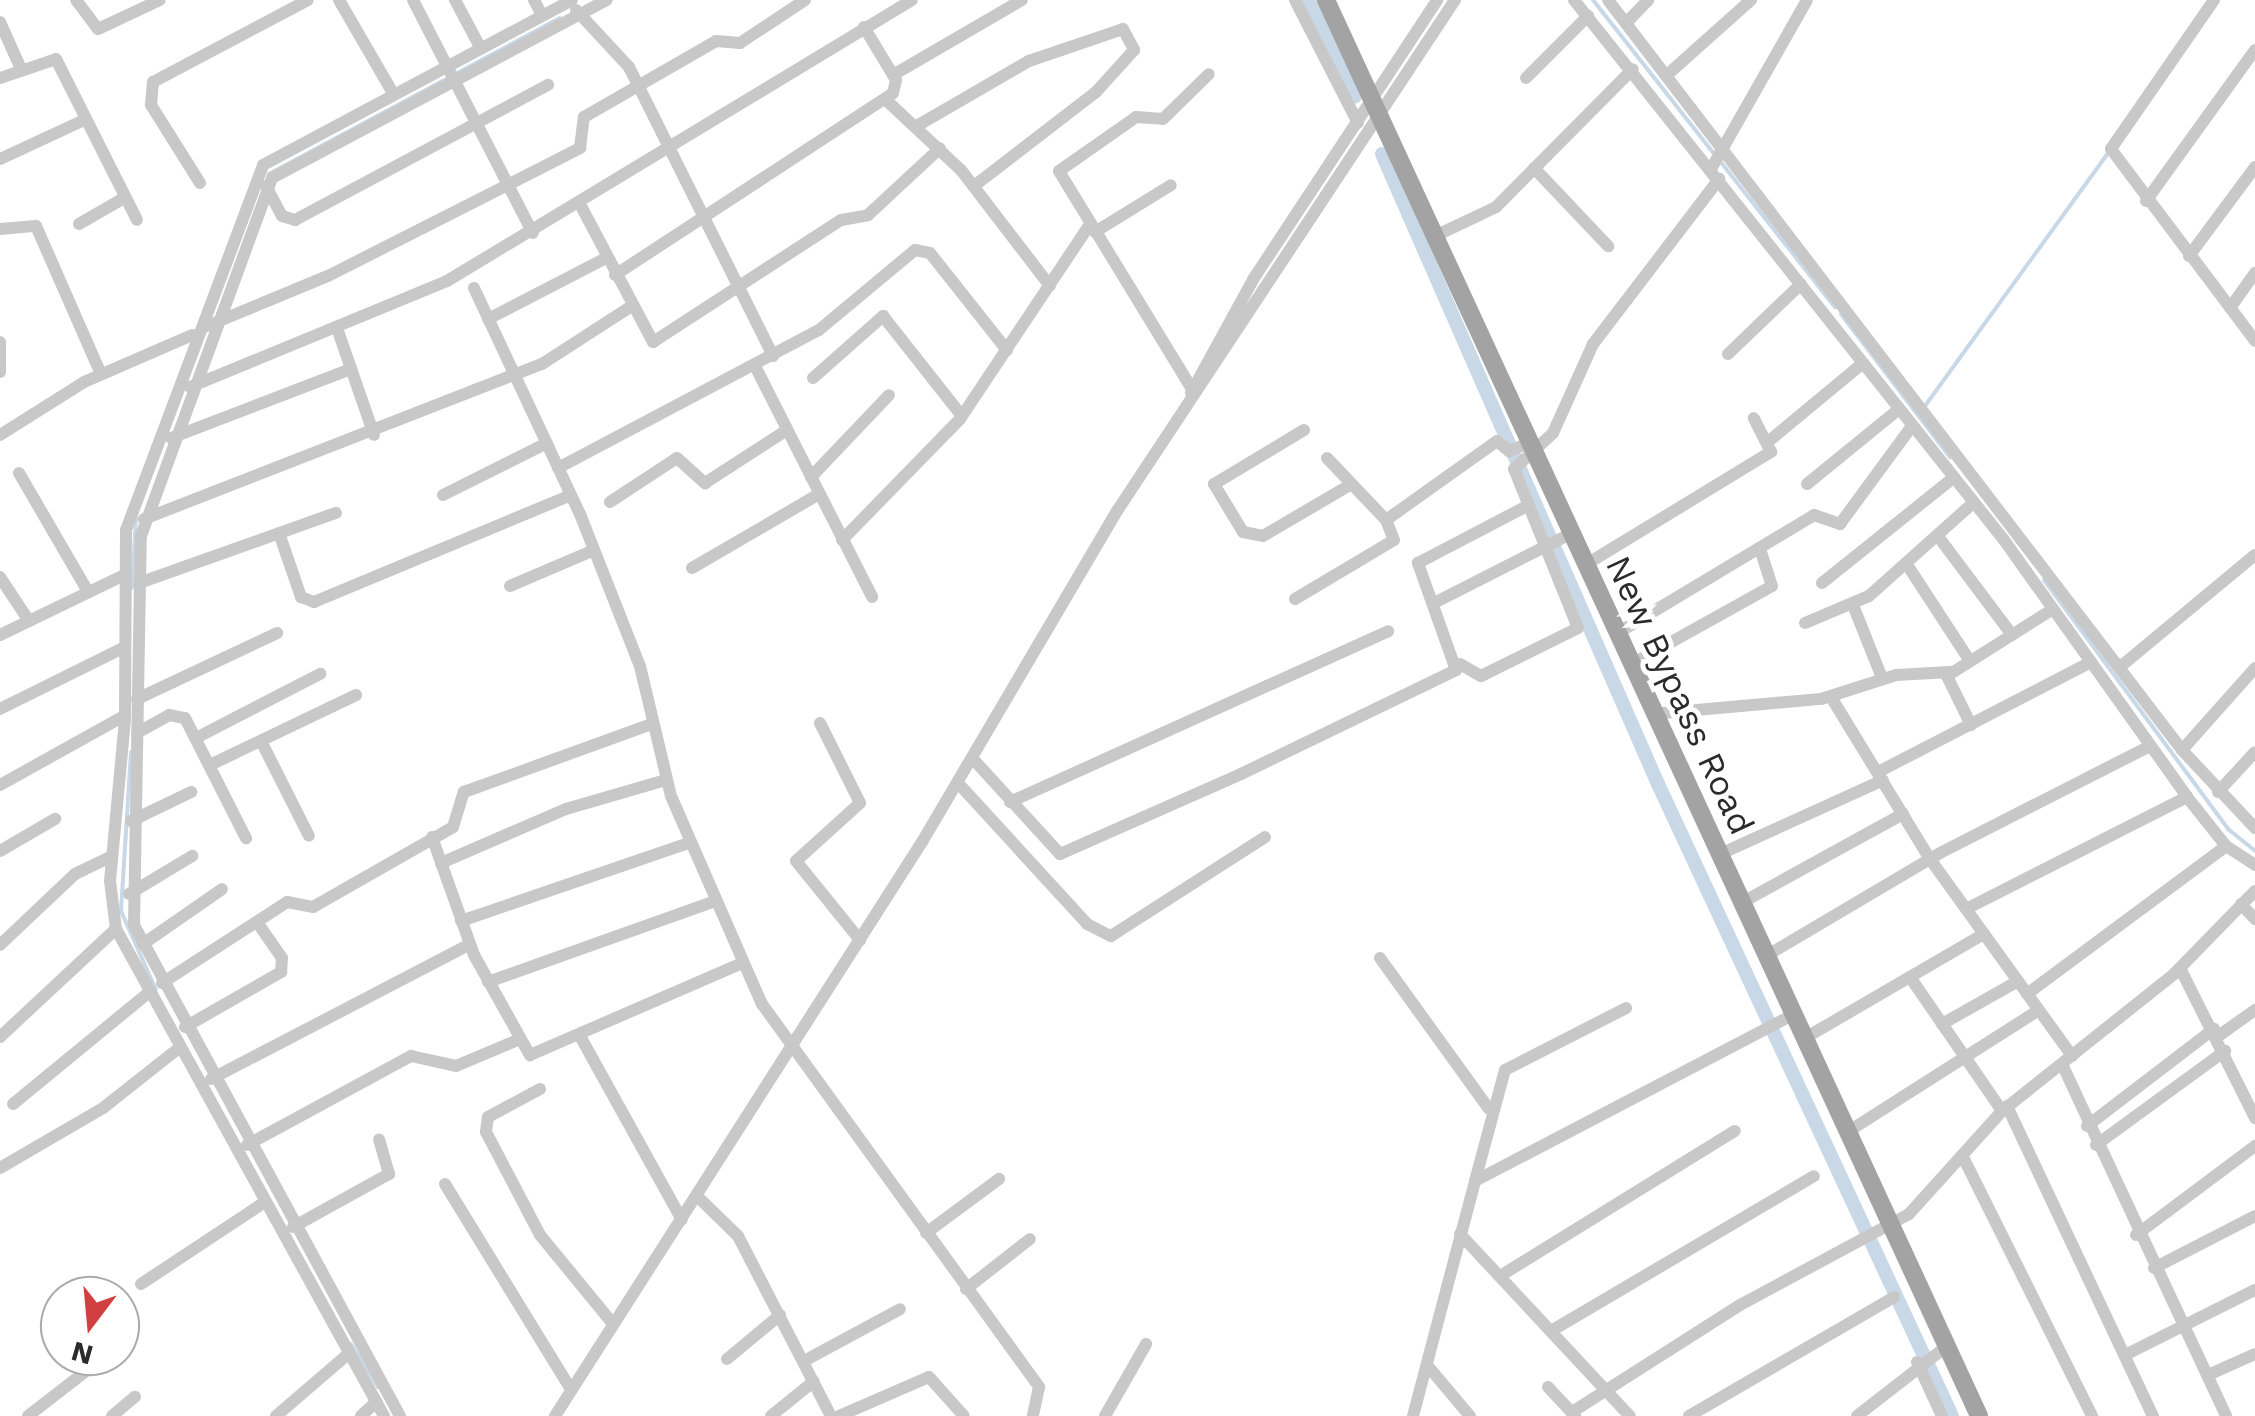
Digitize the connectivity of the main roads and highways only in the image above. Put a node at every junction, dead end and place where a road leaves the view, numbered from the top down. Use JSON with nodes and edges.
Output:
{"nodes":[{"id":1,"x":1326,"y":0,"type":"edge"},
{"id":2,"x":1980,"y":1416,"type":"edge"}],
"edges":[{"from":1,"to":2,"type":"main road","name":"New Bypass Road"}]}
